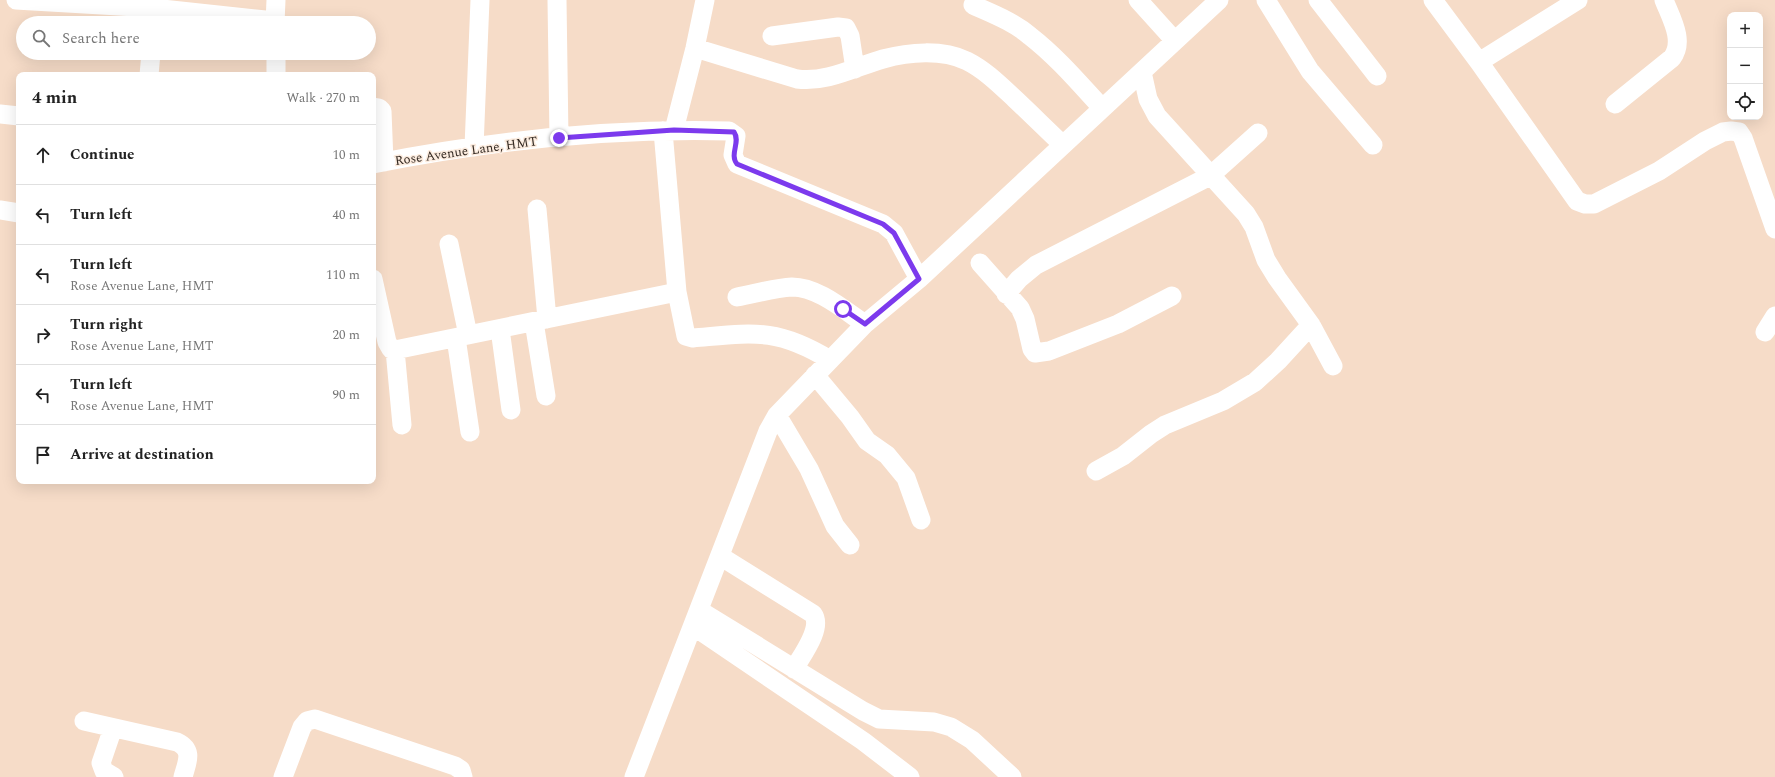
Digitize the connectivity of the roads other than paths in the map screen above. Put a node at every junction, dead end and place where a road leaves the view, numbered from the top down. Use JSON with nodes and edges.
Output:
{"nodes":[{"id":1,"x":16,"y":0,"type":"edge"},
{"id":2,"x":276,"y":0,"type":"edge"},
{"id":3,"x":480,"y":0,"type":"edge"},
{"id":4,"x":557,"y":0,"type":"edge"},
{"id":5,"x":705,"y":0,"type":"edge"},
{"id":6,"x":1138,"y":0,"type":"edge"},
{"id":7,"x":1219,"y":0,"type":"edge"},
{"id":8,"x":1266,"y":0,"type":"edge"},
{"id":9,"x":1318,"y":0,"type":"edge"},
{"id":10,"x":1433,"y":0,"type":"edge"},
{"id":11,"x":1578,"y":0,"type":"edge"},
{"id":12,"x":1664,"y":0,"type":"edge"},
{"id":13,"x":973,"y":5,"type":"dead end"},
{"id":14,"x":153,"y":16,"type":"edge"},
{"id":15,"x":275,"y":16,"type":"edge"},
{"id":16,"x":772,"y":36,"type":"dead end"},
{"id":17,"x":1175,"y":41,"type":"junction"},
{"id":18,"x":695,"y":48,"type":"junction"},
{"id":19,"x":150,"y":60,"type":"edge"},
{"id":20,"x":276,"y":60,"type":"edge"},
{"id":21,"x":1479,"y":62,"type":"junction"},
{"id":22,"x":855,"y":69,"type":"junction"},
{"id":23,"x":149,"y":72,"type":"edge"},
{"id":24,"x":276,"y":72,"type":"edge"},
{"id":25,"x":1142,"y":72,"type":"junction"},
{"id":26,"x":1377,"y":76,"type":"dead end"},
{"id":27,"x":1615,"y":104,"type":"dead end"},
{"id":28,"x":376,"y":108,"type":"edge"},
{"id":29,"x":1102,"y":108,"type":"junction"},
{"id":30,"x":0,"y":114,"type":"edge"},
{"id":31,"x":16,"y":116,"type":"edge"},
{"id":32,"x":668,"y":130,"type":"junction"},
{"id":33,"x":1258,"y":133,"type":"dead end"},
{"id":34,"x":559,"y":138,"type":"junction"},
{"id":35,"x":1063,"y":145,"type":"junction"},
{"id":36,"x":1373,"y":145,"type":"dead end"},
{"id":37,"x":474,"y":147,"type":"junction"},
{"id":38,"x":379,"y":163,"type":"edge"},
{"id":39,"x":1210,"y":176,"type":"junction"},
{"id":40,"x":537,"y":209,"type":"dead end"},
{"id":41,"x":0,"y":210,"type":"edge"},
{"id":42,"x":16,"y":213,"type":"edge"},
{"id":43,"x":1775,"y":229,"type":"edge"},
{"id":44,"x":449,"y":244,"type":"dead end"},
{"id":45,"x":980,"y":263,"type":"dead end"},
{"id":46,"x":919,"y":279,"type":"junction"},
{"id":47,"x":376,"y":292,"type":"edge"},
{"id":48,"x":677,"y":292,"type":"junction"},
{"id":49,"x":1006,"y":294,"type":"junction"},
{"id":50,"x":1172,"y":296,"type":"dead end"},
{"id":51,"x":737,"y":297,"type":"dead end"},
{"id":52,"x":1775,"y":316,"type":"edge"},
{"id":53,"x":540,"y":320,"type":"junction"},
{"id":54,"x":865,"y":324,"type":"junction"},
{"id":55,"x":1311,"y":325,"type":"junction"},
{"id":56,"x":500,"y":329,"type":"junction"},
{"id":57,"x":1765,"y":332,"type":"dead end"},
{"id":58,"x":462,"y":336,"type":"junction"},
{"id":59,"x":395,"y":350,"type":"junction"},
{"id":60,"x":830,"y":360,"type":"junction"},
{"id":61,"x":1333,"y":366,"type":"dead end"},
{"id":62,"x":814,"y":375,"type":"junction"},
{"id":63,"x":546,"y":396,"type":"dead end"},
{"id":64,"x":511,"y":410,"type":"dead end"},
{"id":65,"x":777,"y":415,"type":"junction"},
{"id":66,"x":402,"y":425,"type":"dead end"},
{"id":67,"x":470,"y":432,"type":"dead end"},
{"id":68,"x":1096,"y":471,"type":"dead end"},
{"id":69,"x":920,"y":520,"type":"dead end"},
{"id":70,"x":850,"y":545,"type":"dead end"},
{"id":71,"x":720,"y":556,"type":"junction"},
{"id":72,"x":696,"y":618,"type":"junction"},
{"id":73,"x":794,"y":668,"type":"junction"},
{"id":74,"x":84,"y":721,"type":"dead end"},
{"id":75,"x":112,"y":728,"type":"junction"},
{"id":76,"x":114,"y":777,"type":"edge"},
{"id":77,"x":183,"y":777,"type":"edge"},
{"id":78,"x":283,"y":777,"type":"edge"},
{"id":79,"x":462,"y":777,"type":"edge"},
{"id":80,"x":634,"y":777,"type":"edge"},
{"id":81,"x":910,"y":777,"type":"edge"},
{"id":82,"x":1012,"y":777,"type":"edge"}],
"edges":[{"from":1,"to":14,"type":"street"},
{"from":2,"to":15,"type":"street"},
{"from":3,"to":37,"type":"street"},
{"from":4,"to":34,"type":"street"},
{"from":5,"to":18,"type":"street"},
{"from":6,"to":17,"type":"street"},
{"from":7,"to":17,"type":"street"},
{"from":8,"to":36,"type":"street"},
{"from":9,"to":26,"type":"street"},
{"from":10,"to":21,"type":"street"},
{"from":11,"to":21,"type":"street"},
{"from":12,"to":27,"type":"street"},
{"from":13,"to":29,"type":"street"},
{"from":16,"to":22,"type":"street"},
{"from":17,"to":25,"type":"street"},
{"from":18,"to":22,"type":"street"},
{"from":18,"to":32,"type":"street"},
{"from":19,"to":23,"type":"street"},
{"from":20,"to":24,"type":"street"},
{"from":21,"to":43,"type":"street"},
{"from":22,"to":35,"type":"street"},
{"from":25,"to":29,"type":"street"},
{"from":25,"to":39,"type":"street"},
{"from":28,"to":38,"type":"street"},
{"from":29,"to":35,"type":"street"},
{"from":30,"to":31,"type":"street"},
{"from":32,"to":34,"type":"street","name":"Rose Avenue Lane, HMT"},
{"from":32,"to":46,"type":"street","name":"Rose Avenue Lane, HMT"},
{"from":32,"to":48,"type":"street"},
{"from":33,"to":39,"type":"street"},
{"from":34,"to":37,"type":"street","name":"Rose Avenue Lane, HMT"},
{"from":35,"to":46,"type":"street"},
{"from":37,"to":38,"type":"street","name":"Rose Avenue Lane, HMT"},
{"from":39,"to":49,"type":"street"},
{"from":39,"to":55,"type":"street"},
{"from":40,"to":53,"type":"street"},
{"from":41,"to":42,"type":"street"},
{"from":44,"to":58,"type":"street"},
{"from":45,"to":49,"type":"street"},
{"from":46,"to":54,"type":"street"},
{"from":47,"to":59,"type":"street"},
{"from":48,"to":53,"type":"street"},
{"from":48,"to":60,"type":"street"},
{"from":49,"to":50,"type":"street"},
{"from":51,"to":54,"type":"street"},
{"from":52,"to":57,"type":"street"},
{"from":53,"to":56,"type":"street"},
{"from":53,"to":63,"type":"street"},
{"from":54,"to":60,"type":"street"},
{"from":55,"to":61,"type":"street"},
{"from":55,"to":68,"type":"street"},
{"from":56,"to":58,"type":"street"},
{"from":56,"to":64,"type":"street"},
{"from":58,"to":59,"type":"street"},
{"from":58,"to":67,"type":"street"},
{"from":59,"to":66,"type":"street"},
{"from":60,"to":62,"type":"street"},
{"from":62,"to":65,"type":"street"},
{"from":62,"to":69,"type":"street"},
{"from":65,"to":70,"type":"street"},
{"from":65,"to":71,"type":"street"},
{"from":71,"to":72,"type":"street"},
{"from":71,"to":73,"type":"street"},
{"from":72,"to":73,"type":"street"},
{"from":72,"to":80,"type":"street"},
{"from":72,"to":81,"type":"street"},
{"from":73,"to":82,"type":"street"},
{"from":74,"to":75,"type":"street"},
{"from":75,"to":76,"type":"street"},
{"from":75,"to":77,"type":"street"},
{"from":78,"to":79,"type":"street"}]}
